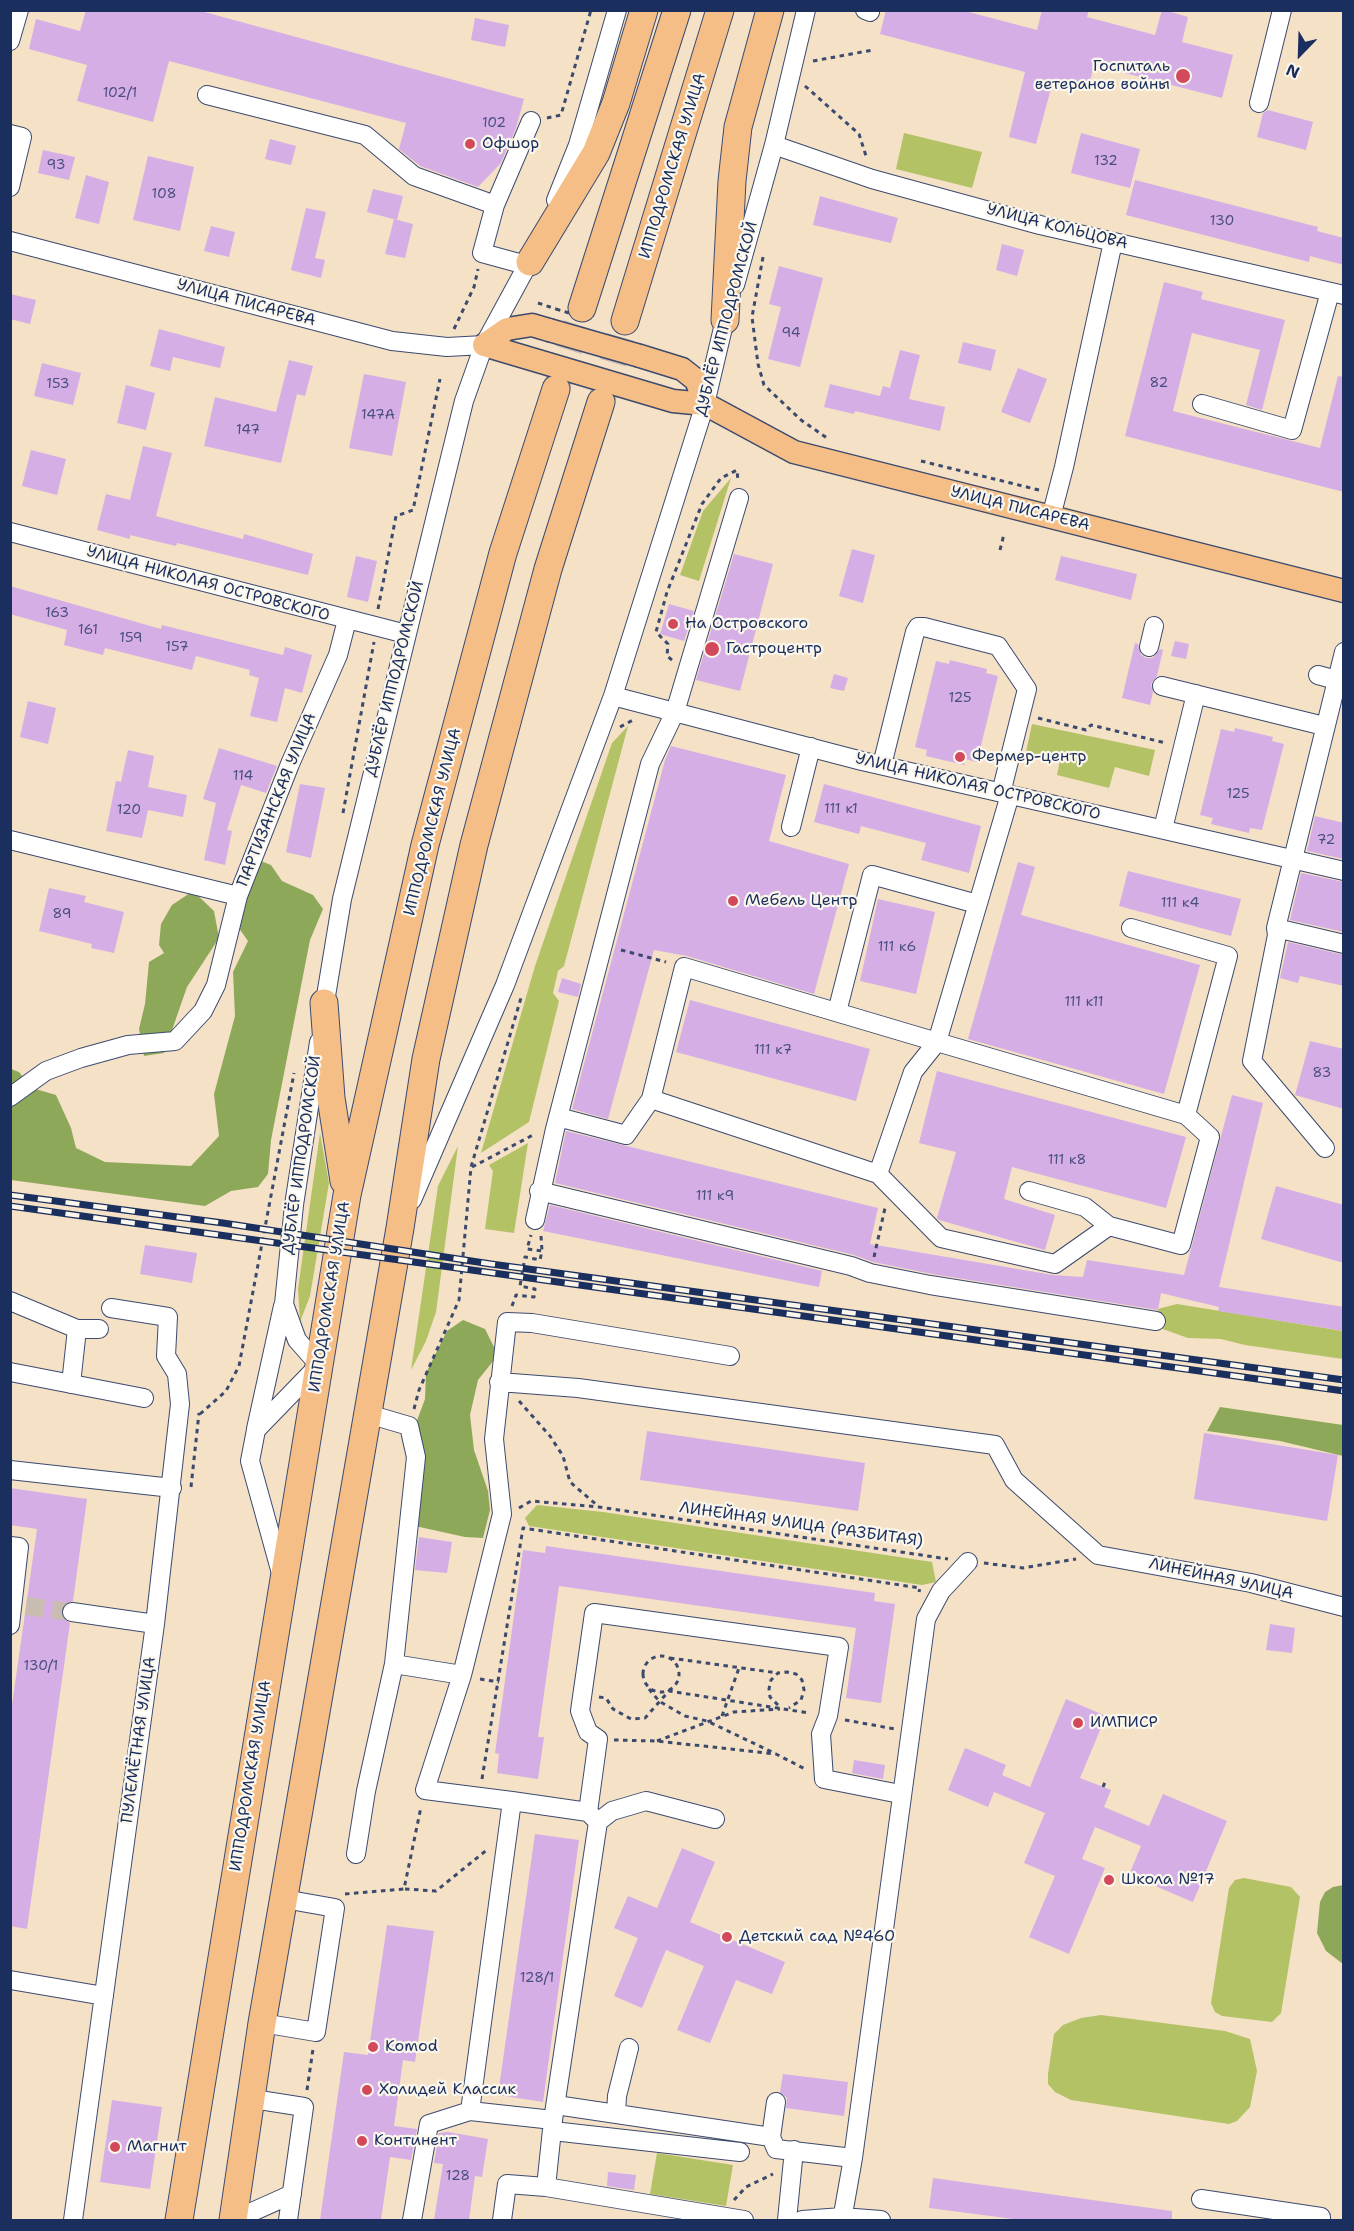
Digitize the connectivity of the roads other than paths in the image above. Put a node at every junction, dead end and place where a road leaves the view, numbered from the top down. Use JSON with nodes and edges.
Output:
{"nodes":[{"id":1,"x":19,"y":10,"type":"edge"},
{"id":2,"x":617,"y":10,"type":"edge"},
{"id":3,"x":644,"y":10,"type":"edge"},
{"id":4,"x":677,"y":10,"type":"edge"},
{"id":5,"x":720,"y":10,"type":"edge"},
{"id":6,"x":770,"y":10,"type":"edge"},
{"id":7,"x":806,"y":10,"type":"edge"},
{"id":8,"x":1282,"y":10,"type":"edge"},
{"id":9,"x":10,"y":41,"type":"edge"},
{"id":10,"x":207,"y":95,"type":"dead end"},
{"id":11,"x":1259,"y":103,"type":"dead end"},
{"id":12,"x":531,"y":121,"type":"road end"},
{"id":13,"x":10,"y":134,"type":"edge"},
{"id":14,"x":774,"y":145,"type":"junction"},
{"id":15,"x":10,"y":187,"type":"edge"},
{"id":16,"x":495,"y":205,"type":"junction"},
{"id":17,"x":10,"y":241,"type":"edge"},
{"id":18,"x":1113,"y":242,"type":"junction"},
{"id":19,"x":528,"y":264,"type":"junction"},
{"id":20,"x":1337,"y":294,"type":"edge"},
{"id":21,"x":562,"y":316,"type":"junction"},
{"id":22,"x":725,"y":320,"type":"junction"},
{"id":23,"x":625,"y":321,"type":"tunnel mouth"},
{"id":24,"x":484,"y":345,"type":"junction"},
{"id":25,"x":556,"y":389,"type":"tunnel mouth"},
{"id":26,"x":601,"y":402,"type":"tunnel mouth"},
{"id":27,"x":705,"y":404,"type":"junction"},
{"id":28,"x":1202,"y":404,"type":"dead end"},
{"id":29,"x":739,"y":498,"type":"dead end"},
{"id":30,"x":1051,"y":517,"type":"junction"},
{"id":31,"x":10,"y":532,"type":"edge"},
{"id":32,"x":1344,"y":591,"type":"edge"},
{"id":33,"x":347,"y":620,"type":"junction"},
{"id":34,"x":1154,"y":626,"type":"dead end"},
{"id":35,"x":406,"y":634,"type":"junction"},
{"id":36,"x":1149,"y":647,"type":"dead end"},
{"id":37,"x":1344,"y":652,"type":"edge"},
{"id":38,"x":1162,"y":686,"type":"dead end"},
{"id":39,"x":1196,"y":694,"type":"junction"},
{"id":40,"x":613,"y":696,"type":"junction"},
{"id":41,"x":1337,"y":702,"type":"edge"},
{"id":42,"x":675,"y":712,"type":"junction"},
{"id":43,"x":1324,"y":726,"type":"junction"},
{"id":44,"x":811,"y":747,"type":"junction"},
{"id":45,"x":882,"y":765,"type":"junction"},
{"id":46,"x":1005,"y":794,"type":"junction"},
{"id":47,"x":791,"y":827,"type":"dead end"},
{"id":48,"x":1162,"y":829,"type":"junction"},
{"id":49,"x":10,"y":840,"type":"edge"},
{"id":50,"x":1292,"y":858,"type":"junction"},
{"id":51,"x":1344,"y":871,"type":"edge"},
{"id":52,"x":238,"y":896,"type":"junction"},
{"id":53,"x":977,"y":904,"type":"junction"},
{"id":54,"x":1131,"y":928,"type":"dead end"},
{"id":55,"x":1276,"y":928,"type":"junction"},
{"id":56,"x":1344,"y":944,"type":"edge"},
{"id":57,"x":324,"y":1004,"type":"junction"},
{"id":58,"x":837,"y":1012,"type":"junction"},
{"id":59,"x":937,"y":1041,"type":"junction"},
{"id":60,"x":10,"y":1097,"type":"edge"},
{"id":61,"x":651,"y":1099,"type":"junction"},
{"id":62,"x":1186,"y":1115,"type":"junction"},
{"id":63,"x":558,"y":1117,"type":"junction"},
{"id":64,"x":1325,"y":1148,"type":"dead end"},
{"id":65,"x":884,"y":1180,"type":"junction"},
{"id":66,"x":539,"y":1191,"type":"junction"},
{"id":67,"x":1029,"y":1191,"type":"dead end"},
{"id":68,"x":347,"y":1195,"type":"junction"},
{"id":69,"x":535,"y":1220,"type":"road end"},
{"id":70,"x":1109,"y":1226,"type":"junction"},
{"id":71,"x":400,"y":1228,"type":"junction"},
{"id":72,"x":10,"y":1301,"type":"edge"},
{"id":73,"x":284,"y":1304,"type":"junction"},
{"id":74,"x":111,"y":1308,"type":"dead end"},
{"id":75,"x":1156,"y":1321,"type":"dead end"},
{"id":76,"x":77,"y":1329,"type":"junction"},
{"id":77,"x":99,"y":1329,"type":"dead end"},
{"id":78,"x":730,"y":1356,"type":"dead end"},
{"id":79,"x":319,"y":1365,"type":"junction"},
{"id":80,"x":10,"y":1372,"type":"edge"},
{"id":81,"x":499,"y":1382,"type":"junction"},
{"id":82,"x":71,"y":1384,"type":"junction"},
{"id":83,"x":144,"y":1398,"type":"dead end"},
{"id":84,"x":368,"y":1414,"type":"junction"},
{"id":85,"x":256,"y":1430,"type":"junction"},
{"id":86,"x":10,"y":1470,"type":"edge"},
{"id":87,"x":172,"y":1488,"type":"junction"},
{"id":88,"x":10,"y":1546,"type":"edge"},
{"id":89,"x":968,"y":1562,"type":"road end"},
{"id":90,"x":282,"y":1579,"type":"junction"},
{"id":91,"x":1344,"y":1606,"type":"edge"},
{"id":92,"x":72,"y":1612,"type":"tunnel mouth"},
{"id":93,"x":155,"y":1624,"type":"junction"},
{"id":94,"x":10,"y":1625,"type":"edge"},
{"id":95,"x":394,"y":1664,"type":"junction"},
{"id":96,"x":462,"y":1675,"type":"junction"},
{"id":97,"x":900,"y":1794,"type":"junction"},
{"id":98,"x":512,"y":1801,"type":"junction"},
{"id":99,"x":593,"y":1817,"type":"junction"},
{"id":100,"x":716,"y":1819,"type":"dead end"},
{"id":101,"x":356,"y":1854,"type":"dead end"},
{"id":102,"x":284,"y":1899,"type":"junction"},
{"id":103,"x":10,"y":1980,"type":"edge"},
{"id":104,"x":104,"y":1996,"type":"junction"},
{"id":105,"x":262,"y":2023,"type":"junction"},
{"id":106,"x":629,"y":2048,"type":"dead end"},
{"id":107,"x":253,"y":2099,"type":"junction"},
{"id":108,"x":776,"y":2102,"type":"dead end"},
{"id":109,"x":470,"y":2111,"type":"junction"},
{"id":110,"x":616,"y":2114,"type":"junction"},
{"id":111,"x":554,"y":2119,"type":"junction"},
{"id":112,"x":771,"y":2137,"type":"junction"},
{"id":113,"x":794,"y":2150,"type":"junction"},
{"id":114,"x":740,"y":2152,"type":"dead end"},
{"id":115,"x":853,"y":2158,"type":"junction"},
{"id":116,"x":546,"y":2187,"type":"junction"},
{"id":117,"x":292,"y":2194,"type":"junction"},
{"id":118,"x":1201,"y":2199,"type":"dead end"},
{"id":119,"x":842,"y":2219,"type":"edge"},
{"id":120,"x":73,"y":2220,"type":"edge"},
{"id":121,"x":179,"y":2220,"type":"edge"},
{"id":122,"x":234,"y":2220,"type":"edge"},
{"id":123,"x":288,"y":2220,"type":"edge"},
{"id":124,"x":412,"y":2220,"type":"edge"},
{"id":125,"x":502,"y":2220,"type":"edge"},
{"id":126,"x":744,"y":2220,"type":"edge"},
{"id":127,"x":787,"y":2220,"type":"edge"},
{"id":128,"x":802,"y":2220,"type":"edge"},
{"id":129,"x":881,"y":2220,"type":"edge"},
{"id":130,"x":1321,"y":2220,"type":"edge"}],
"edges":[{"from":1,"to":9,"type":"street"},
{"from":2,"to":19,"type":"street","name":"ДУБЛЁР ИППОДРОМСКОЙ"},
{"from":3,"to":19,"type":"highway"},
{"from":4,"to":21,"type":"highway"},
{"from":5,"to":23,"type":"highway","name":"ИППОДРОМСКАЯ УЛИЦА"},
{"from":6,"to":22,"type":"highway"},
{"from":7,"to":14,"type":"street","name":"ДУБЛЁР ИППОДРОМСКОЙ"},
{"from":8,"to":11,"type":"street"},
{"from":10,"to":16,"type":"street"},
{"from":12,"to":16,"type":"street"},
{"from":13,"to":15,"type":"street"},
{"from":14,"to":18,"type":"street","name":"УЛИЦА КОЛЬЦОВА"},
{"from":14,"to":22,"type":"street","name":"ДУБЛЁР ИППОДРОМСКОЙ"},
{"from":16,"to":19,"type":"street"},
{"from":17,"to":24,"type":"street","name":"УЛИЦА ПИСАРЕВА"},
{"from":18,"to":20,"type":"street","name":"УЛИЦА КОЛЬЦОВА"},
{"from":18,"to":30,"type":"street"},
{"from":19,"to":24,"type":"street","name":"ДУБЛЁР ИППОДРОМСКОЙ"},
{"from":20,"to":28,"type":"street"},
{"from":21,"to":24,"type":"main road"},
{"from":21,"to":27,"type":"main road","bridge":true},
{"from":22,"to":27,"type":"street","name":"ДУБЛЁР ИППОДРОМСКОЙ"},
{"from":24,"to":27,"type":"main road","name":"УЛИЦА ПИСАРЕВА"},
{"from":24,"to":35,"type":"street","name":"ДУБЛЁР ИППОДРОМСКОЙ"},
{"from":25,"to":68,"type":"highway","name":"ИППОДРОМСКАЯ УЛИЦА"},
{"from":26,"to":71,"type":"highway"},
{"from":27,"to":30,"type":"main road","name":"УЛИЦА ПИСАРЕВА"},
{"from":27,"to":40,"type":"street","name":"ДУБЛЁР ИППОДРОМСКОЙ"},
{"from":29,"to":42,"type":"street"},
{"from":30,"to":32,"type":"main road","name":"УЛИЦА ПИСАРЕВА"},
{"from":31,"to":33,"type":"street","name":"УЛИЦА НИКОЛАЯ ОСТРОВСКОГО"},
{"from":33,"to":35,"type":"street","name":"УЛИЦА НИКОЛАЯ ОСТРОВСКОГО"},
{"from":33,"to":52,"type":"street","name":"ПАРТИЗАНСКАЯ УЛИЦА"},
{"from":34,"to":36,"type":"street"},
{"from":35,"to":57,"type":"street","name":"ДУБЛЁР ИППОДРОМСКОЙ"},
{"from":37,"to":41,"type":"street"},
{"from":38,"to":39,"type":"street"},
{"from":39,"to":43,"type":"street"},
{"from":39,"to":48,"type":"street"},
{"from":40,"to":42,"type":"street","name":"УЛИЦА НИКОЛАЯ ОСТРОВСКОГО"},
{"from":40,"to":71,"type":"street","name":"ДУБЛЁР ИППОДРОМСКОЙ"},
{"from":41,"to":43,"type":"street"},
{"from":42,"to":44,"type":"street","name":"УЛИЦА НИКОЛАЯ ОСТРОВСКОГО"},
{"from":42,"to":63,"type":"street"},
{"from":43,"to":50,"type":"street"},
{"from":44,"to":45,"type":"street","name":"УЛИЦА НИКОЛАЯ ОСТРОВСКОГО"},
{"from":44,"to":47,"type":"street"},
{"from":45,"to":46,"type":"street","name":"УЛИЦА НИКОЛАЯ ОСТРОВСКОГО"},
{"from":45,"to":46,"type":"street"},
{"from":46,"to":48,"type":"street","name":"УЛИЦА НИКОЛАЯ ОСТРОВСКОГО"},
{"from":46,"to":53,"type":"street"},
{"from":48,"to":50,"type":"street","name":"УЛИЦА НИКОЛАЯ ОСТРОВСКОГО"},
{"from":49,"to":52,"type":"street","name":"ПАРТИЗАНСКАЯ УЛИЦА"},
{"from":50,"to":51,"type":"street","name":"УЛИЦА НИКОЛАЯ ОСТРОВСКОГО"},
{"from":50,"to":55,"type":"street"},
{"from":52,"to":60,"type":"street"},
{"from":53,"to":58,"type":"street"},
{"from":53,"to":59,"type":"street"},
{"from":54,"to":62,"type":"street"},
{"from":55,"to":56,"type":"street"},
{"from":55,"to":64,"type":"street"},
{"from":57,"to":68,"type":"highway"},
{"from":57,"to":73,"type":"street","name":"ДУБЛЁР ИППОДРОМСКОЙ"},
{"from":58,"to":59,"type":"street"},
{"from":58,"to":61,"type":"street"},
{"from":59,"to":62,"type":"street"},
{"from":59,"to":65,"type":"street"},
{"from":61,"to":63,"type":"street"},
{"from":61,"to":65,"type":"street"},
{"from":62,"to":70,"type":"street"},
{"from":63,"to":66,"type":"street"},
{"from":65,"to":70,"type":"street"},
{"from":66,"to":69,"type":"street"},
{"from":66,"to":75,"type":"street"},
{"from":67,"to":70,"type":"street"},
{"from":68,"to":79,"type":"highway","name":"ИППОДРОМСКАЯ УЛИЦА"},
{"from":71,"to":84,"type":"highway"},
{"from":72,"to":76,"type":"street"},
{"from":73,"to":79,"type":"street","name":"ДУБЛЁР ИППОДРОМСКОЙ"},
{"from":73,"to":85,"type":"street"},
{"from":74,"to":87,"type":"street","name":"ПУЛЕМЁТНАЯ УЛИЦА"},
{"from":76,"to":77,"type":"street"},
{"from":76,"to":82,"type":"street"},
{"from":78,"to":81,"type":"street"},
{"from":79,"to":85,"type":"street"},
{"from":79,"to":90,"type":"highway","name":"ИППОДРОМСКАЯ УЛИЦА"},
{"from":80,"to":82,"type":"street"},
{"from":81,"to":91,"type":"street","name":"ЛИНЕЙНАЯ УЛИЦА"},
{"from":81,"to":96,"type":"street"},
{"from":82,"to":83,"type":"street"},
{"from":84,"to":95,"type":"street"},
{"from":84,"to":102,"type":"highway"},
{"from":85,"to":90,"type":"street"},
{"from":86,"to":87,"type":"street"},
{"from":87,"to":93,"type":"street","name":"ПУЛЕМЁТНАЯ УЛИЦА"},
{"from":88,"to":94,"type":"street"},
{"from":89,"to":97,"type":"street"},
{"from":90,"to":121,"type":"highway","name":"ИППОДРОМСКАЯ УЛИЦА"},
{"from":92,"to":93,"type":"street"},
{"from":93,"to":104,"type":"street","name":"ПУЛЕМЁТНАЯ УЛИЦА"},
{"from":95,"to":96,"type":"street"},
{"from":95,"to":101,"type":"street"},
{"from":96,"to":98,"type":"street"},
{"from":97,"to":99,"type":"street"},
{"from":97,"to":115,"type":"street"},
{"from":98,"to":99,"type":"street"},
{"from":98,"to":109,"type":"street"},
{"from":99,"to":100,"type":"street"},
{"from":99,"to":111,"type":"street"},
{"from":102,"to":105,"type":"highway"},
{"from":102,"to":105,"type":"street"},
{"from":103,"to":104,"type":"street"},
{"from":104,"to":120,"type":"street","name":"ПУЛЕМЁТНАЯ УЛИЦА"},
{"from":105,"to":107,"type":"highway"},
{"from":106,"to":110,"type":"street"},
{"from":107,"to":117,"type":"street"},
{"from":107,"to":122,"type":"highway"},
{"from":108,"to":112,"type":"street"},
{"from":109,"to":111,"type":"street"},
{"from":109,"to":124,"type":"street"},
{"from":110,"to":111,"type":"street"},
{"from":110,"to":112,"type":"street"},
{"from":111,"to":114,"type":"street"},
{"from":111,"to":116,"type":"street"},
{"from":112,"to":113,"type":"street"},
{"from":113,"to":115,"type":"street"},
{"from":113,"to":127,"type":"street"},
{"from":115,"to":119,"type":"street"},
{"from":116,"to":125,"type":"street"},
{"from":116,"to":126,"type":"street"},
{"from":117,"to":122,"type":"street"},
{"from":117,"to":123,"type":"street"},
{"from":118,"to":130,"type":"street"},
{"from":119,"to":128,"type":"street"},
{"from":119,"to":129,"type":"street"}]}
